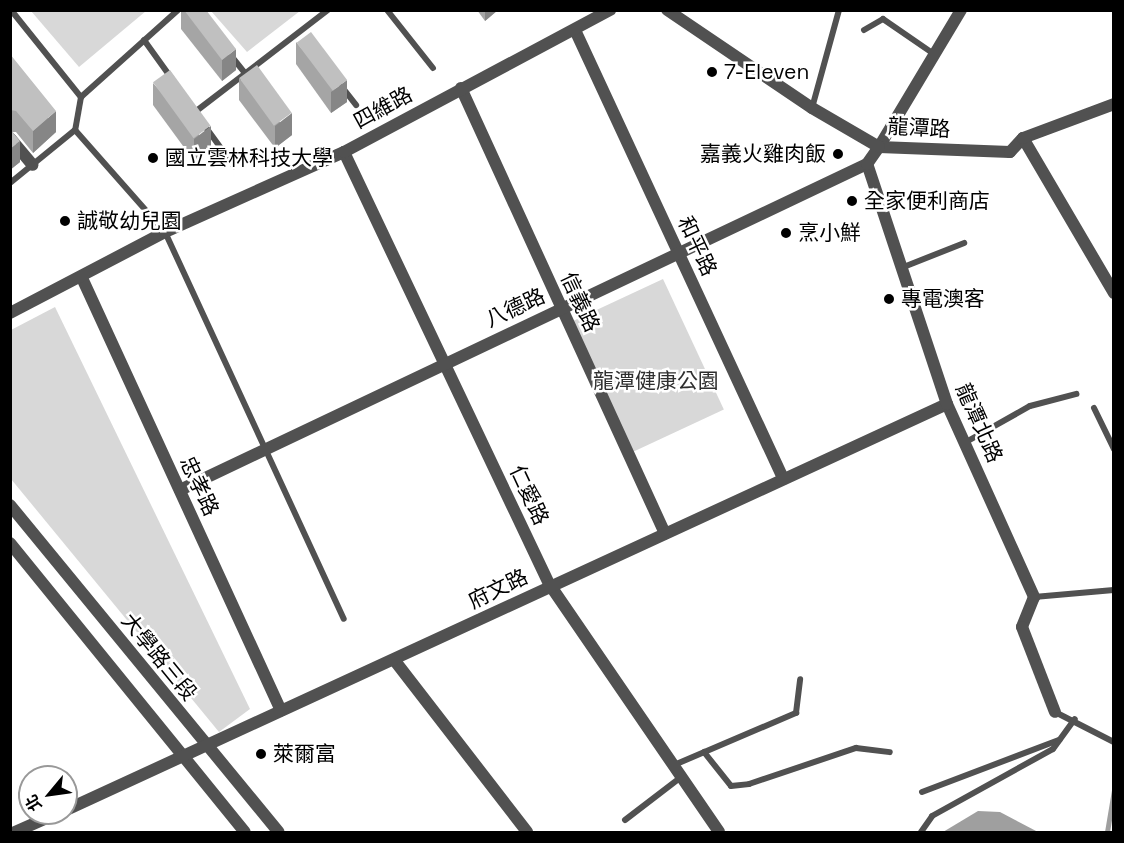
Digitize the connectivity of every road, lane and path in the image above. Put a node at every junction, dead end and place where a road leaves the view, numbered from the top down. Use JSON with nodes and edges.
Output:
{"nodes":[{"id":1,"x":11,"y":10,"type":"edge"},
{"id":2,"x":178,"y":10,"type":"edge"},
{"id":3,"x":328,"y":10,"type":"edge"},
{"id":4,"x":387,"y":10,"type":"edge"},
{"id":5,"x":610,"y":10,"type":"edge"},
{"id":6,"x":667,"y":10,"type":"edge"},
{"id":7,"x":839,"y":10,"type":"edge"},
{"id":8,"x":961,"y":10,"type":"edge"},
{"id":9,"x":575,"y":30,"type":"junction"},
{"id":10,"x":864,"y":30,"type":"dead end"},
{"id":11,"x":301,"y":31,"type":"junction"},
{"id":12,"x":144,"y":40,"type":"junction"},
{"id":13,"x":308,"y":40,"type":"edge"},
{"id":14,"x":224,"y":46,"type":"edge"},
{"id":15,"x":934,"y":55,"type":"junction"},
{"id":16,"x":434,"y":68,"type":"dead end"},
{"id":17,"x":245,"y":74,"type":"junction"},
{"id":18,"x":335,"y":77,"type":"edge"},
{"id":19,"x":176,"y":85,"type":"edge"},
{"id":20,"x":461,"y":88,"type":"junction"},
{"id":21,"x":81,"y":97,"type":"junction"},
{"id":22,"x":189,"y":103,"type":"edge"},
{"id":23,"x":1113,"y":104,"type":"edge"},
{"id":24,"x":356,"y":105,"type":"dead end"},
{"id":25,"x":812,"y":108,"type":"junction"},
{"id":26,"x":195,"y":111,"type":"junction"},
{"id":27,"x":75,"y":130,"type":"junction"},
{"id":28,"x":10,"y":138,"type":"edge"},
{"id":29,"x":1023,"y":138,"type":"junction"},
{"id":30,"x":879,"y":147,"type":"junction"},
{"id":31,"x":344,"y":152,"type":"junction"},
{"id":32,"x":867,"y":164,"type":"junction"},
{"id":33,"x":33,"y":165,"type":"junction"},
{"id":34,"x":234,"y":166,"type":"dead end"},
{"id":35,"x":10,"y":183,"type":"edge"},
{"id":36,"x":165,"y":232,"type":"junction"},
{"id":37,"x":964,"y":243,"type":"dead end"},
{"id":38,"x":679,"y":253,"type":"junction"},
{"id":39,"x":901,"y":268,"type":"junction"},
{"id":40,"x":82,"y":278,"type":"junction"},
{"id":41,"x":1113,"y":292,"type":"edge"},
{"id":42,"x":562,"y":308,"type":"junction"},
{"id":43,"x":10,"y":313,"type":"edge"},
{"id":44,"x":445,"y":361,"type":"junction"},
{"id":45,"x":1076,"y":394,"type":"dead end"},
{"id":46,"x":947,"y":404,"type":"junction"},
{"id":47,"x":1094,"y":408,"type":"dead end"},
{"id":48,"x":966,"y":442,"type":"junction"},
{"id":49,"x":264,"y":449,"type":"junction"},
{"id":50,"x":1113,"y":449,"type":"edge"},
{"id":51,"x":783,"y":479,"type":"junction"},
{"id":52,"x":180,"y":490,"type":"junction"},
{"id":53,"x":10,"y":505,"type":"edge"},
{"id":54,"x":665,"y":532,"type":"junction"},
{"id":55,"x":10,"y":543,"type":"edge"},
{"id":56,"x":550,"y":585,"type":"junction"},
{"id":57,"x":1113,"y":590,"type":"edge"},
{"id":58,"x":1034,"y":597,"type":"junction"},
{"id":59,"x":344,"y":619,"type":"dead end"},
{"id":60,"x":395,"y":661,"type":"junction"},
{"id":61,"x":800,"y":679,"type":"dead end"},
{"id":62,"x":281,"y":710,"type":"junction"},
{"id":63,"x":1054,"y":712,"type":"joint"},
{"id":64,"x":1075,"y":719,"type":"junction"},
{"id":65,"x":1112,"y":738,"type":"edge"},
{"id":66,"x":1059,"y":740,"type":"junction"},
{"id":67,"x":206,"y":746,"type":"junction"},
{"id":68,"x":704,"y":752,"type":"junction"},
{"id":69,"x":890,"y":752,"type":"dead end"},
{"id":70,"x":183,"y":757,"type":"junction"},
{"id":71,"x":673,"y":765,"type":"junction"},
{"id":72,"x":681,"y":777,"type":"junction"},
{"id":73,"x":922,"y":792,"type":"dead end"},
{"id":74,"x":78,"y":805,"type":"edge"},
{"id":75,"x":625,"y":820,"type":"dead end"},
{"id":76,"x":31,"y":825,"type":"edge"},
{"id":77,"x":15,"y":832,"type":"edge"},
{"id":78,"x":245,"y":832,"type":"edge"},
{"id":79,"x":279,"y":832,"type":"edge"},
{"id":80,"x":527,"y":832,"type":"edge"},
{"id":81,"x":719,"y":832,"type":"edge"},
{"id":82,"x":921,"y":832,"type":"edge"}],
"edges":[{"from":1,"to":21,"type":"lane"},
{"from":2,"to":12,"type":"lane"},
{"from":3,"to":11,"type":"lane"},
{"from":4,"to":16,"type":"lane"},
{"from":5,"to":9,"type":"street","name":"四維路"},
{"from":6,"to":25,"type":"street","name":"龍潭路"},
{"from":7,"to":25,"type":"lane"},
{"from":8,"to":15,"type":"street"},
{"from":9,"to":20,"type":"street","name":"四維路"},
{"from":9,"to":38,"type":"street","name":"和平路"},
{"from":10,"to":15,"type":"lane"},
{"from":11,"to":13,"type":"lane"},
{"from":11,"to":17,"type":"lane"},
{"from":12,"to":19,"type":"lane"},
{"from":12,"to":21,"type":"lane"},
{"from":14,"to":17,"type":"lane"},
{"from":15,"to":30,"type":"street"},
{"from":17,"to":26,"type":"lane"},
{"from":18,"to":24,"type":"lane"},
{"from":20,"to":31,"type":"street","name":"四維路"},
{"from":20,"to":42,"type":"street","name":"信義路"},
{"from":21,"to":27,"type":"lane"},
{"from":22,"to":26,"type":"lane"},
{"from":23,"to":29,"type":"street","name":"龍潭路"},
{"from":25,"to":30,"type":"street","name":"龍潭路"},
{"from":26,"to":34,"type":"lane"},
{"from":27,"to":33,"type":"lane"},
{"from":27,"to":36,"type":"lane"},
{"from":28,"to":33,"type":"street"},
{"from":29,"to":30,"type":"street","name":"龍潭路"},
{"from":29,"to":41,"type":"street"},
{"from":30,"to":32,"type":"street"},
{"from":31,"to":36,"type":"street","name":"四維路"},
{"from":31,"to":44,"type":"street","name":"仁愛路"},
{"from":32,"to":38,"type":"street","name":"八德路"},
{"from":32,"to":39,"type":"street","name":"龍潭北路"},
{"from":33,"to":35,"type":"lane"},
{"from":36,"to":40,"type":"street","name":"四維路"},
{"from":36,"to":49,"type":"lane"},
{"from":37,"to":39,"type":"lane"},
{"from":38,"to":42,"type":"street","name":"八德路"},
{"from":38,"to":51,"type":"street","name":"和平路"},
{"from":39,"to":46,"type":"street","name":"龍潭北路"},
{"from":40,"to":43,"type":"street","name":"四維路"},
{"from":40,"to":52,"type":"street","name":"忠孝路"},
{"from":42,"to":44,"type":"street","name":"八德路"},
{"from":42,"to":54,"type":"street","name":"信義路"},
{"from":44,"to":49,"type":"street","name":"八德路"},
{"from":44,"to":56,"type":"street","name":"仁愛路"},
{"from":45,"to":48,"type":"lane"},
{"from":46,"to":48,"type":"street","name":"龍潭北路"},
{"from":46,"to":51,"type":"street","name":"府文路"},
{"from":47,"to":50,"type":"lane"},
{"from":48,"to":58,"type":"street","name":"龍潭北路"},
{"from":49,"to":52,"type":"street","name":"八德路"},
{"from":49,"to":59,"type":"lane"},
{"from":51,"to":54,"type":"street","name":"府文路"},
{"from":52,"to":62,"type":"street","name":"忠孝路"},
{"from":53,"to":67,"type":"street","name":"大學路三段"},
{"from":54,"to":56,"type":"street","name":"府文路"},
{"from":55,"to":70,"type":"street"},
{"from":56,"to":60,"type":"street","name":"府文路"},
{"from":56,"to":71,"type":"street","name":"仁愛路"},
{"from":57,"to":58,"type":"lane"},
{"from":58,"to":63,"type":"street"},
{"from":60,"to":62,"type":"street","name":"府文路"},
{"from":60,"to":80,"type":"street"},
{"from":61,"to":68,"type":"lane"},
{"from":62,"to":67,"type":"street","name":"府文路"},
{"from":63,"to":64,"type":"lane"},
{"from":64,"to":65,"type":"lane"},
{"from":64,"to":66,"type":"lane"},
{"from":66,"to":73,"type":"lane"},
{"from":66,"to":82,"type":"lane"},
{"from":67,"to":70,"type":"street","name":"府文路"},
{"from":67,"to":79,"type":"street","name":"大學路三段"},
{"from":68,"to":69,"type":"lane"},
{"from":68,"to":71,"type":"lane"},
{"from":70,"to":74,"type":"street","name":"府文路"},
{"from":70,"to":78,"type":"street"},
{"from":71,"to":72,"type":"street","name":"仁愛路"},
{"from":72,"to":75,"type":"lane"},
{"from":72,"to":81,"type":"street","name":"仁愛路"},
{"from":76,"to":77,"type":"street"}]}
